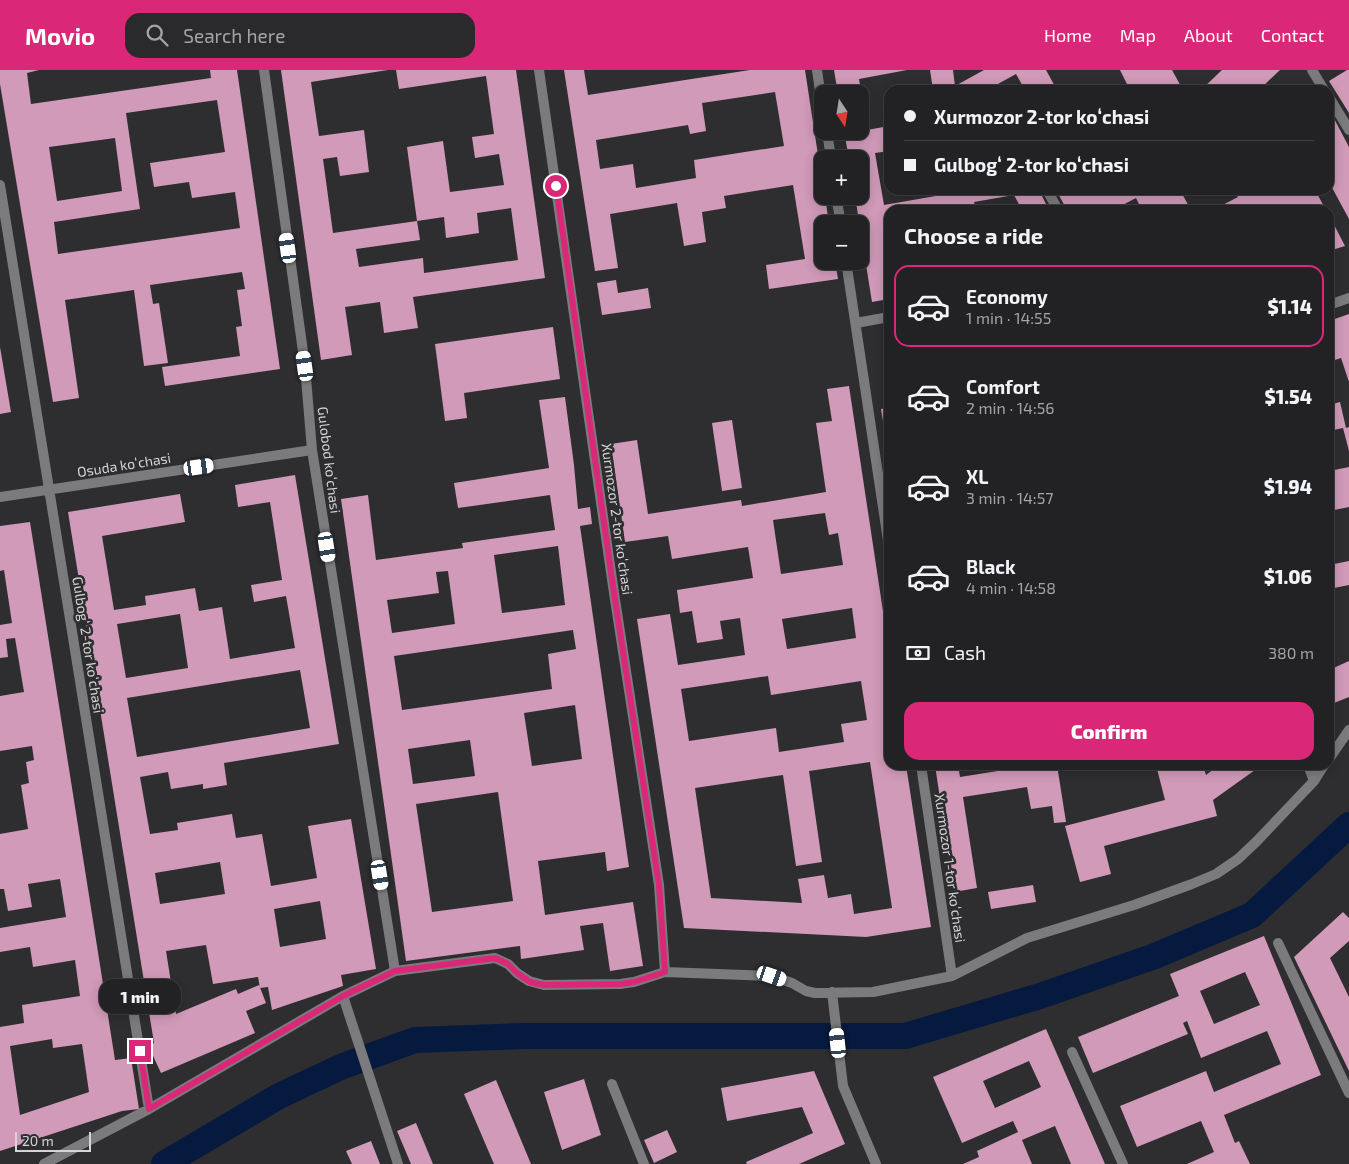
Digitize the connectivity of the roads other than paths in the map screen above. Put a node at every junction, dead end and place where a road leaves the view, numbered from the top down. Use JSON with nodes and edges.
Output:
{"nodes":[{"id":1,"x":264,"y":70,"type":"edge"},
{"id":2,"x":540,"y":70,"type":"edge"},
{"id":3,"x":817,"y":70,"type":"edge"},
{"id":4,"x":1312,"y":70,"type":"edge"},
{"id":5,"x":819,"y":85,"type":"edge"},
{"id":6,"x":1321,"y":85,"type":"edge"},
{"id":7,"x":1334,"y":105,"type":"edge"},
{"id":8,"x":1349,"y":130,"type":"edge"},
{"id":9,"x":0,"y":186,"type":"edge"},
{"id":10,"x":847,"y":270,"type":"edge"},
{"id":11,"x":1349,"y":298,"type":"edge"},
{"id":12,"x":1334,"y":302,"type":"edge"},
{"id":13,"x":884,"y":318,"type":"edge"},
{"id":14,"x":856,"y":323,"type":"junction"},
{"id":15,"x":312,"y":450,"type":"junction"},
{"id":16,"x":49,"y":490,"type":"junction"},
{"id":17,"x":0,"y":497,"type":"edge"},
{"id":18,"x":884,"y":513,"type":"edge"},
{"id":19,"x":1349,"y":730,"type":"edge"},
{"id":20,"x":1334,"y":752,"type":"edge"},
{"id":21,"x":922,"y":770,"type":"edge"},
{"id":22,"x":1310,"y":770,"type":"edge"},
{"id":23,"x":1321,"y":770,"type":"edge"},
{"id":24,"x":1314,"y":781,"type":"junction"},
{"id":25,"x":1278,"y":943,"type":"dead end"},
{"id":26,"x":395,"y":971,"type":"junction"},
{"id":27,"x":665,"y":972,"type":"junction"},
{"id":28,"x":952,"y":976,"type":"junction"},
{"id":29,"x":832,"y":992,"type":"junction"},
{"id":30,"x":343,"y":996,"type":"junction"},
{"id":31,"x":1072,"y":1052,"type":"dead end"},
{"id":32,"x":612,"y":1084,"type":"dead end"},
{"id":33,"x":1349,"y":1093,"type":"edge"},
{"id":34,"x":149,"y":1109,"type":"junction"},
{"id":35,"x":44,"y":1164,"type":"edge"},
{"id":36,"x":398,"y":1164,"type":"edge"},
{"id":37,"x":644,"y":1164,"type":"edge"},
{"id":38,"x":876,"y":1164,"type":"edge"},
{"id":39,"x":1123,"y":1164,"type":"edge"}],
"edges":[{"from":1,"to":15,"type":"street","name":"Gulobod koʻchasi"},
{"from":2,"to":27,"type":"street","name":"Xurmozor 2-tor koʻchasi"},
{"from":3,"to":5,"type":"street"},
{"from":4,"to":6,"type":"street"},
{"from":7,"to":8,"type":"street"},
{"from":9,"to":16,"type":"street","name":"Gulbogʻ 2-tor koʻchasi"},
{"from":10,"to":14,"type":"street"},
{"from":11,"to":12,"type":"street"},
{"from":13,"to":14,"type":"street"},
{"from":14,"to":18,"type":"street"},
{"from":15,"to":16,"type":"street","name":"Osuda koʻchasi"},
{"from":15,"to":26,"type":"street","name":"Gulobod koʻchasi"},
{"from":16,"to":17,"type":"street","name":"Osuda koʻchasi"},
{"from":16,"to":34,"type":"street","name":"Gulbogʻ 2-tor koʻchasi"},
{"from":19,"to":20,"type":"street"},
{"from":21,"to":28,"type":"street","name":"Xurmozor 1-tor koʻchasi"},
{"from":22,"to":24,"type":"street"},
{"from":23,"to":24,"type":"street"},
{"from":24,"to":28,"type":"street"},
{"from":25,"to":33,"type":"street"},
{"from":26,"to":27,"type":"street"},
{"from":26,"to":30,"type":"street"},
{"from":27,"to":29,"type":"street"},
{"from":28,"to":29,"type":"street"},
{"from":29,"to":38,"type":"street"},
{"from":30,"to":34,"type":"street"},
{"from":30,"to":36,"type":"street"},
{"from":31,"to":39,"type":"street"},
{"from":32,"to":37,"type":"street"},
{"from":34,"to":35,"type":"street"}]}
